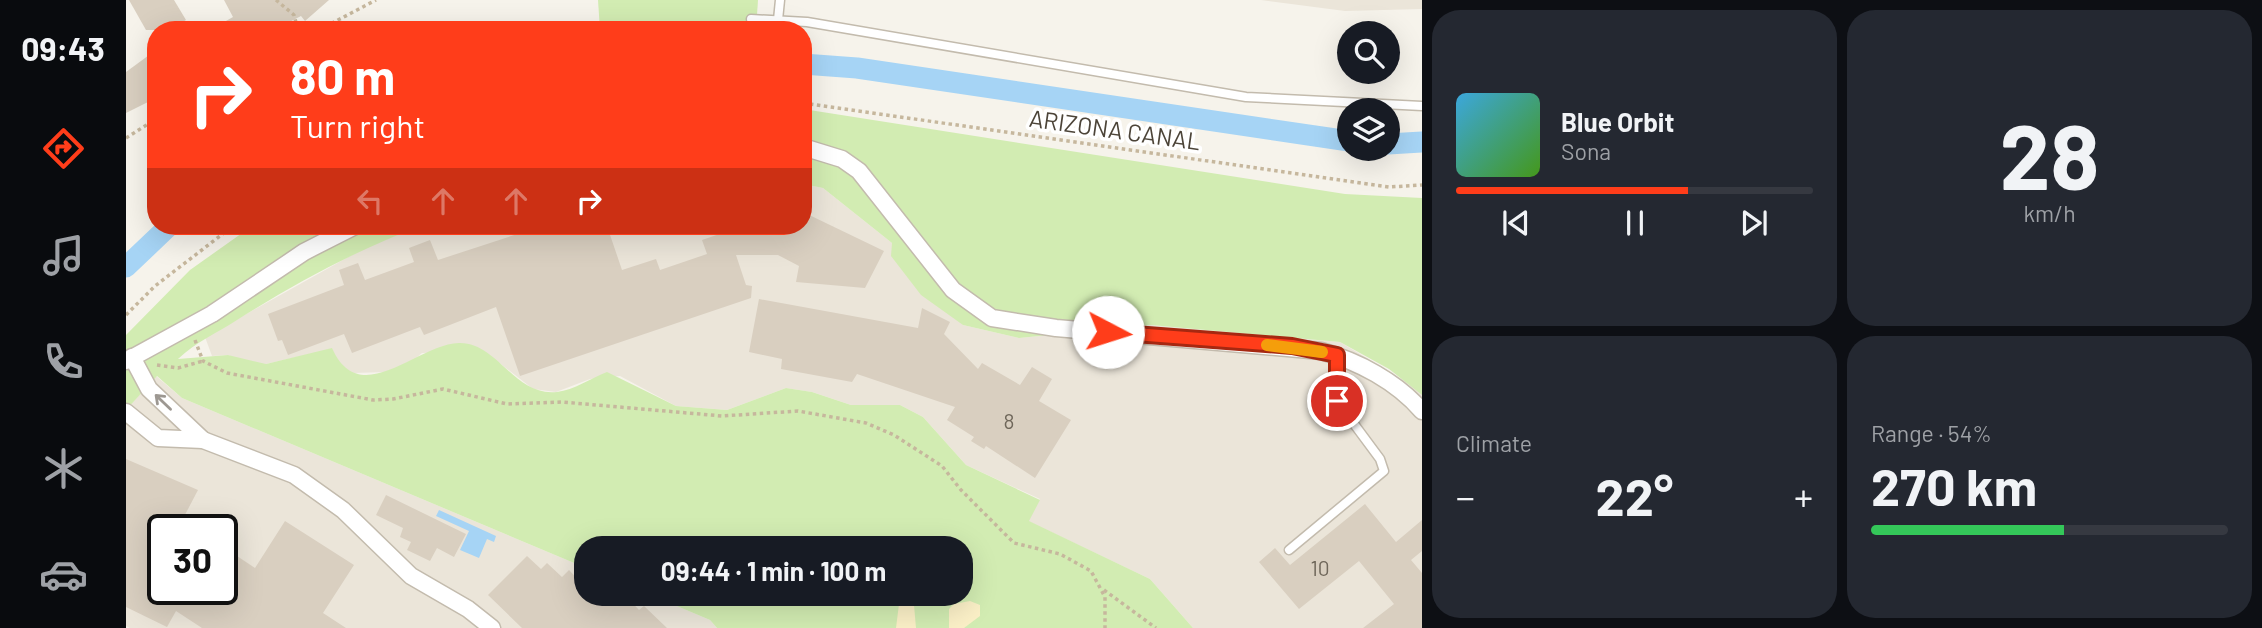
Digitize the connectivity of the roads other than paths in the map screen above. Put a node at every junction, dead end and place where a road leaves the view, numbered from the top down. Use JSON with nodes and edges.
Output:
{"nodes":[{"id":1,"x":780,"y":0,"type":"edge"},
{"id":2,"x":751,"y":19,"type":"dead end"},
{"id":3,"x":760,"y":21,"type":"edge"},
{"id":4,"x":778,"y":21,"type":"edge"},
{"id":5,"x":812,"y":23,"type":"edge"},
{"id":6,"x":1422,"y":106,"type":"edge"},
{"id":7,"x":812,"y":149,"type":"edge"},
{"id":8,"x":337,"y":235,"type":"edge"},
{"id":9,"x":1337,"y":355,"type":"junction"},
{"id":10,"x":129,"y":359,"type":"edge"},
{"id":11,"x":1422,"y":411,"type":"edge"},
{"id":12,"x":126,"y":412,"type":"edge"},
{"id":13,"x":203,"y":440,"type":"junction"},
{"id":14,"x":1289,"y":550,"type":"dead end"},
{"id":15,"x":492,"y":628,"type":"edge"}],
"edges":[{"from":1,"to":4,"type":"lane"},
{"from":2,"to":3,"type":"lane"},
{"from":5,"to":6,"type":"lane"},
{"from":7,"to":9,"type":"street"},
{"from":8,"to":10,"type":"street"},
{"from":9,"to":11,"type":"street"},
{"from":9,"to":14,"type":"lane"},
{"from":13,"to":10,"type":"street","one_way":true},
{"from":12,"to":13,"type":"street"},
{"from":13,"to":15,"type":"street"}]}
